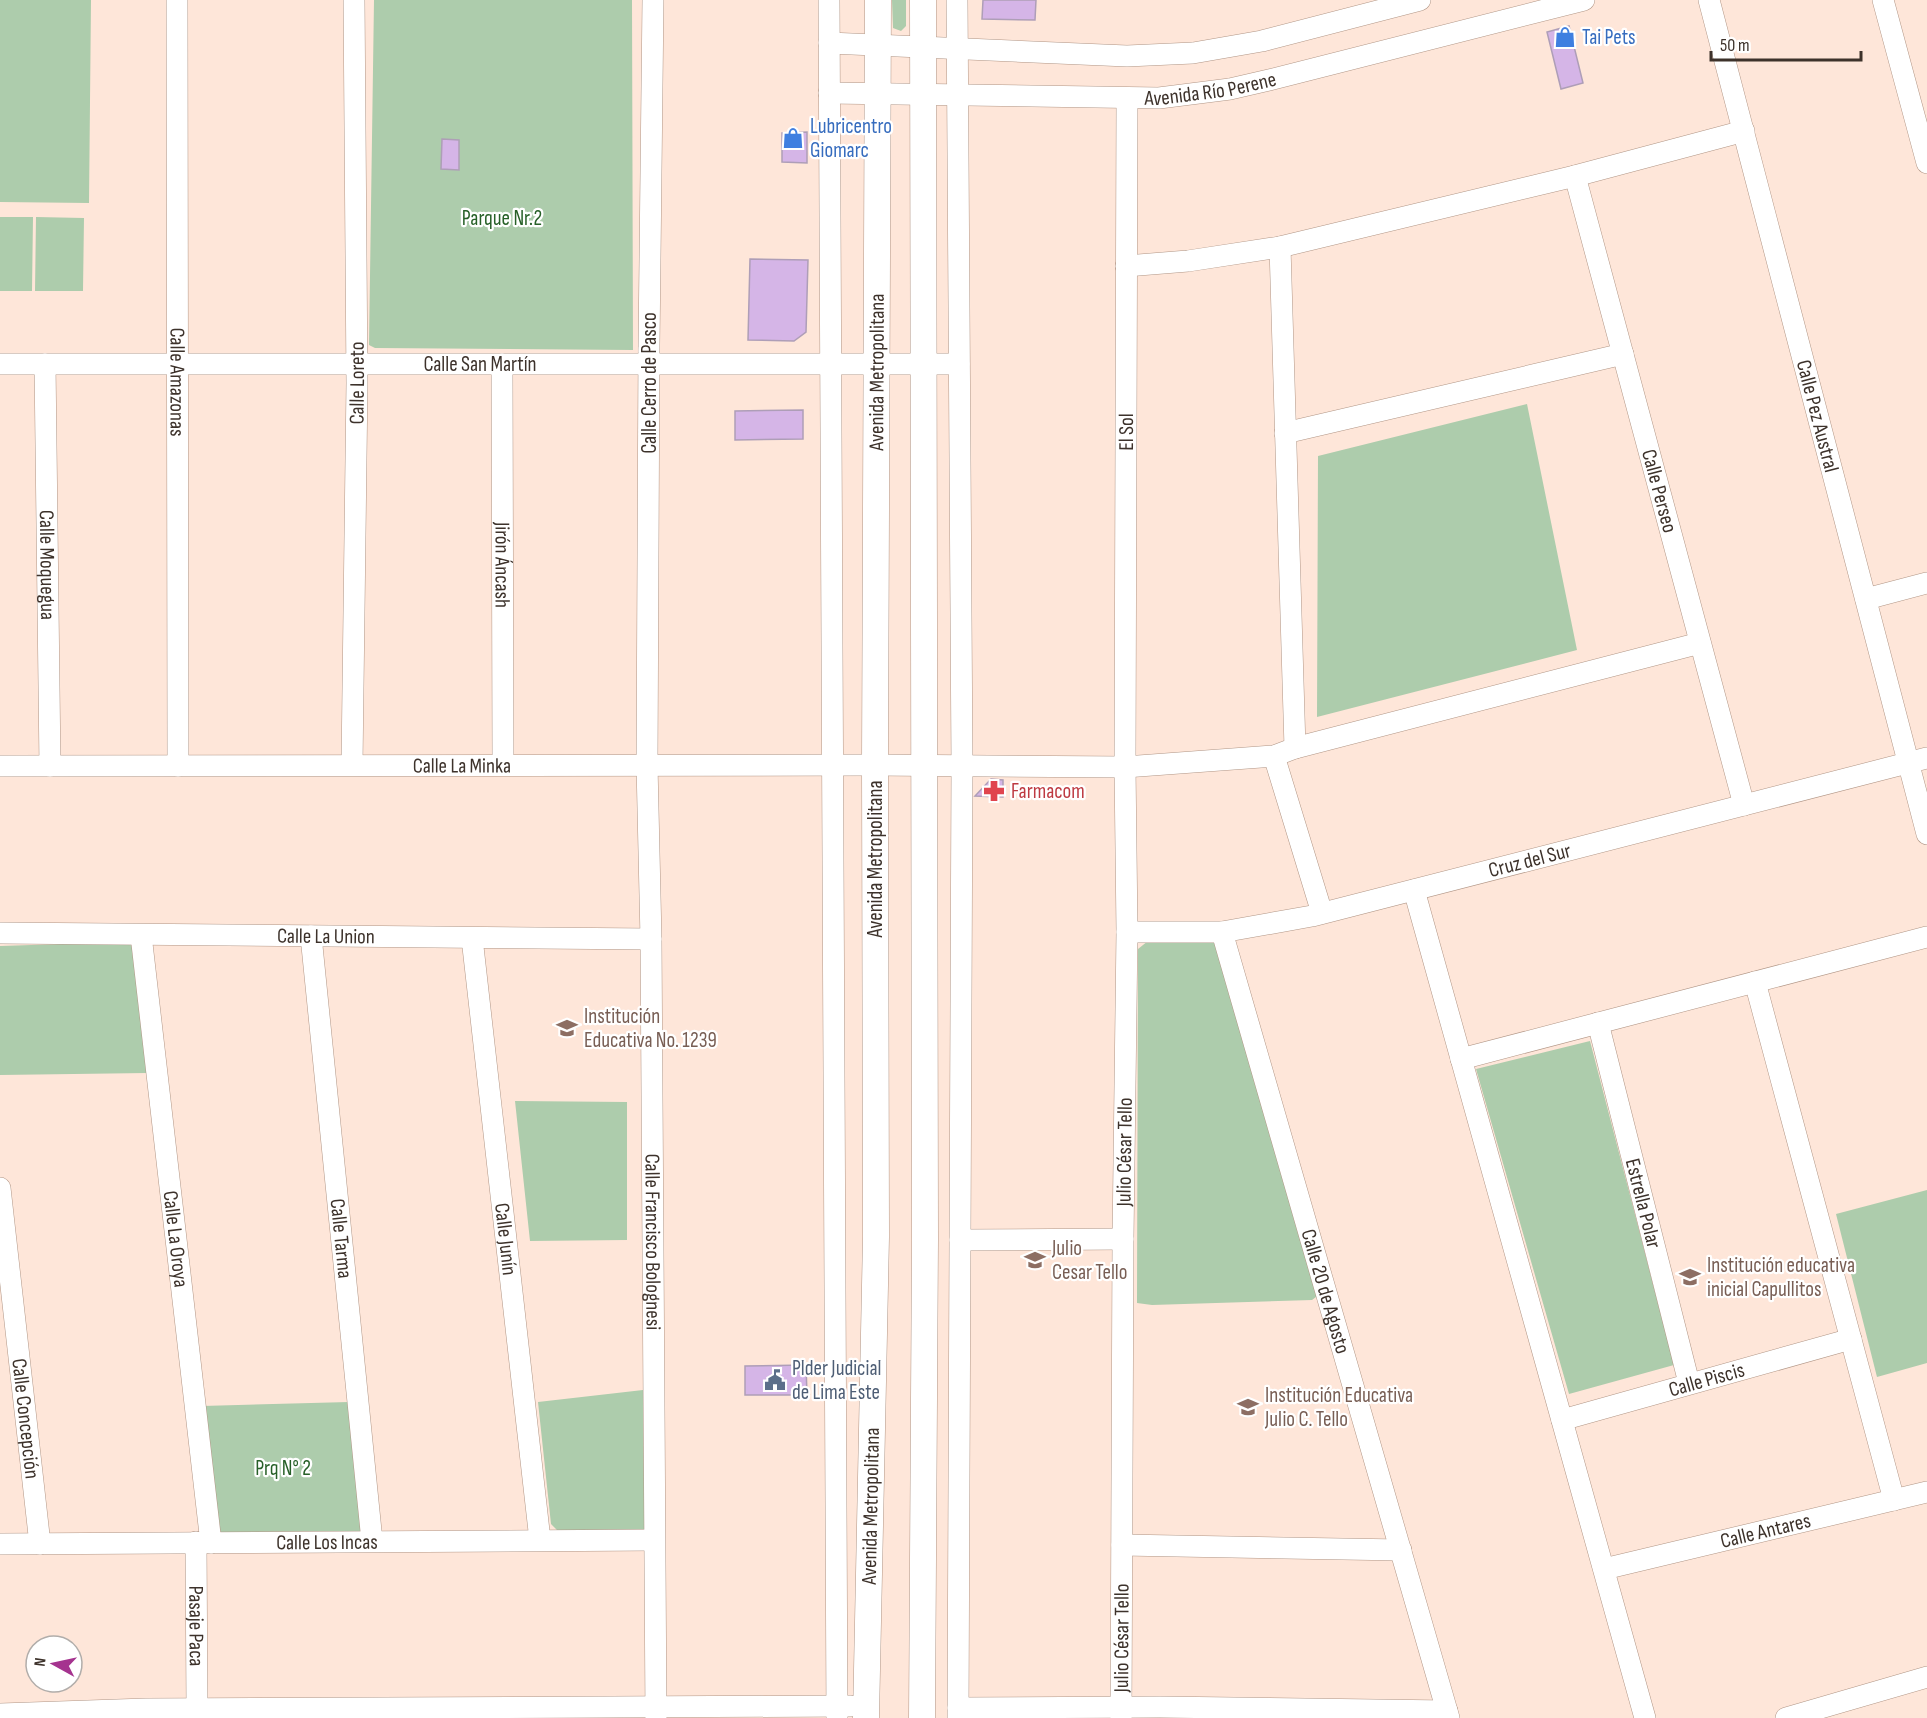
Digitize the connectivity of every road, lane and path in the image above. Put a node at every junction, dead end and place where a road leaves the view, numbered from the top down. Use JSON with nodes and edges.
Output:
{"nodes":[{"id":1,"x":177,"y":0,"type":"edge"},
{"id":2,"x":354,"y":0,"type":"edge"},
{"id":3,"x":653,"y":0,"type":"edge"},
{"id":4,"x":829,"y":0,"type":"edge"},
{"id":5,"x":878,"y":0,"type":"edge"},
{"id":6,"x":923,"y":0,"type":"edge"},
{"id":7,"x":957,"y":0,"type":"edge"},
{"id":8,"x":1420,"y":0,"type":"edge"},
{"id":9,"x":1584,"y":0,"type":"edge"},
{"id":10,"x":1709,"y":0,"type":"edge"},
{"id":11,"x":1883,"y":0,"type":"edge"},
{"id":12,"x":829,"y":43,"type":"junction"},
{"id":13,"x":879,"y":45,"type":"junction"},
{"id":14,"x":923,"y":47,"type":"junction"},
{"id":15,"x":957,"y":49,"type":"junction"},
{"id":16,"x":1917,"y":89,"type":"edge"},
{"id":17,"x":829,"y":93,"type":"junction"},
{"id":18,"x":879,"y":93,"type":"junction"},
{"id":19,"x":922,"y":94,"type":"junction"},
{"id":20,"x":958,"y":95,"type":"junction"},
{"id":21,"x":1127,"y":99,"type":"junction"},
{"id":22,"x":1744,"y":131,"type":"junction"},
{"id":23,"x":1927,"y":163,"type":"edge"},
{"id":24,"x":1575,"y":176,"type":"junction"},
{"id":25,"x":1280,"y":247,"type":"junction"},
{"id":26,"x":1126,"y":266,"type":"junction"},
{"id":27,"x":1623,"y":354,"type":"junction"},
{"id":28,"x":0,"y":364,"type":"edge"},
{"id":29,"x":45,"y":364,"type":"junction"},
{"id":30,"x":177,"y":364,"type":"junction"},
{"id":31,"x":357,"y":364,"type":"junction"},
{"id":32,"x":502,"y":364,"type":"junction"},
{"id":33,"x":649,"y":364,"type":"junction"},
{"id":34,"x":830,"y":364,"type":"junction"},
{"id":35,"x":877,"y":364,"type":"junction"},
{"id":36,"x":923,"y":364,"type":"junction"},
{"id":37,"x":959,"y":364,"type":"junction"},
{"id":38,"x":1285,"y":433,"type":"junction"},
{"id":39,"x":1927,"y":583,"type":"edge"},
{"id":40,"x":1866,"y":599,"type":"junction"},
{"id":41,"x":1700,"y":643,"type":"junction"},
{"id":42,"x":1295,"y":748,"type":"junction"},
{"id":43,"x":1274,"y":756,"type":"junction"},
{"id":44,"x":1918,"y":760,"type":"edge"},
{"id":45,"x":352,"y":765,"type":"junction"},
{"id":46,"x":503,"y":765,"type":"junction"},
{"id":47,"x":647,"y":765,"type":"junction"},
{"id":48,"x":833,"y":765,"type":"junction"},
{"id":49,"x":875,"y":765,"type":"junction"},
{"id":50,"x":925,"y":765,"type":"junction"},
{"id":51,"x":0,"y":766,"type":"edge"},
{"id":52,"x":50,"y":766,"type":"junction"},
{"id":53,"x":178,"y":766,"type":"junction"},
{"id":54,"x":962,"y":766,"type":"junction"},
{"id":55,"x":1125,"y":767,"type":"junction"},
{"id":56,"x":1744,"y":805,"type":"junction"},
{"id":57,"x":1927,"y":834,"type":"edge"},
{"id":58,"x":1414,"y":890,"type":"junction"},
{"id":59,"x":1322,"y":913,"type":"junction"},
{"id":60,"x":1127,"y":932,"type":"junction"},
{"id":61,"x":1222,"y":932,"type":"junction"},
{"id":62,"x":0,"y":933,"type":"edge"},
{"id":63,"x":141,"y":935,"type":"junction"},
{"id":64,"x":311,"y":936,"type":"junction"},
{"id":65,"x":1927,"y":937,"type":"edge"},
{"id":66,"x":472,"y":938,"type":"junction"},
{"id":67,"x":651,"y":939,"type":"junction"},
{"id":68,"x":1755,"y":982,"type":"junction"},
{"id":69,"x":1598,"y":1023,"type":"junction"},
{"id":70,"x":1461,"y":1059,"type":"junction"},
{"id":71,"x":0,"y":1188,"type":"edge"},
{"id":72,"x":1123,"y":1239,"type":"junction"},
{"id":73,"x":960,"y":1240,"type":"junction"},
{"id":74,"x":1851,"y":1339,"type":"junction"},
{"id":75,"x":1689,"y":1383,"type":"junction"},
{"id":76,"x":1562,"y":1420,"type":"junction"},
{"id":77,"x":1927,"y":1492,"type":"edge"},
{"id":78,"x":1894,"y":1500,"type":"junction"},
{"id":79,"x":540,"y":1540,"type":"junction"},
{"id":80,"x":654,"y":1540,"type":"junction"},
{"id":81,"x":372,"y":1541,"type":"junction"},
{"id":82,"x":204,"y":1543,"type":"junction"},
{"id":83,"x":0,"y":1544,"type":"edge"},
{"id":84,"x":40,"y":1544,"type":"junction"},
{"id":85,"x":1122,"y":1545,"type":"junction"},
{"id":86,"x":1401,"y":1550,"type":"junction"},
{"id":87,"x":1604,"y":1569,"type":"junction"},
{"id":88,"x":1927,"y":1677,"type":"edge"},
{"id":89,"x":197,"y":1709,"type":"junction"},
{"id":90,"x":656,"y":1712,"type":"edge"},
{"id":91,"x":837,"y":1712,"type":"edge"},
{"id":92,"x":866,"y":1712,"type":"edge"},
{"id":93,"x":317,"y":1713,"type":"edge"},
{"id":94,"x":481,"y":1713,"type":"edge"},
{"id":95,"x":958,"y":1713,"type":"edge"},
{"id":96,"x":1121,"y":1713,"type":"edge"},
{"id":97,"x":0,"y":1714,"type":"edge"},
{"id":98,"x":147,"y":1714,"type":"edge"},
{"id":99,"x":1448,"y":1714,"type":"edge"},
{"id":100,"x":922,"y":1718,"type":"edge"},
{"id":101,"x":1645,"y":1718,"type":"edge"},
{"id":102,"x":1786,"y":1718,"type":"edge"}],
"edges":[{"from":1,"to":30,"type":"street","name":"Calle Amazonas"},
{"from":2,"to":31,"type":"street","name":"Calle Loreto"},
{"from":3,"to":33,"type":"street","name":"Calle Cerro de Pasco"},
{"from":4,"to":12,"type":"street","name":"Avenida Metropolitana"},
{"from":5,"to":13,"type":"main road","name":"Avenida Metropolitana"},
{"from":6,"to":14,"type":"main road"},
{"from":7,"to":15,"type":"street"},
{"from":8,"to":15,"type":"street","name":"Avenida Río Perene"},
{"from":9,"to":21,"type":"street","name":"Avenida Río Perene"},
{"from":10,"to":22,"type":"street","name":"Calle Pez Austral"},
{"from":11,"to":16,"type":"street"},
{"from":12,"to":13,"type":"street","name":"Avenida Río Perene"},
{"from":12,"to":17,"type":"street","name":"Avenida Metropolitana"},
{"from":13,"to":14,"type":"street","name":"Avenida Río Perene"},
{"from":13,"to":18,"type":"main road","name":"Avenida Metropolitana"},
{"from":14,"to":15,"type":"street","name":"Avenida Río Perene"},
{"from":14,"to":19,"type":"main road"},
{"from":15,"to":20,"type":"street"},
{"from":16,"to":23,"type":"street"},
{"from":17,"to":18,"type":"street","name":"Avenida Río Perene"},
{"from":17,"to":34,"type":"street","name":"Avenida Metropolitana"},
{"from":18,"to":19,"type":"street","name":"Avenida Río Perene"},
{"from":18,"to":35,"type":"main road","name":"Avenida Metropolitana"},
{"from":19,"to":20,"type":"street","name":"Avenida Río Perene"},
{"from":19,"to":36,"type":"main road"},
{"from":20,"to":21,"type":"street","name":"Avenida Río Perene"},
{"from":20,"to":37,"type":"street"},
{"from":21,"to":26,"type":"street","name":"El Sol"},
{"from":22,"to":24,"type":"street"},
{"from":22,"to":40,"type":"street","name":"Calle Pez Austral"},
{"from":24,"to":25,"type":"street"},
{"from":24,"to":27,"type":"street","name":"Calle Perseo"},
{"from":25,"to":26,"type":"street"},
{"from":25,"to":38,"type":"street"},
{"from":26,"to":55,"type":"street","name":"El Sol"},
{"from":27,"to":38,"type":"street"},
{"from":27,"to":41,"type":"street","name":"Calle Perseo"},
{"from":28,"to":29,"type":"street","name":"Calle San Martín"},
{"from":29,"to":30,"type":"street","name":"Calle San Martín"},
{"from":29,"to":52,"type":"street","name":"Calle Moquegua"},
{"from":30,"to":31,"type":"street","name":"Calle San Martín"},
{"from":30,"to":53,"type":"street","name":"Calle Amazonas"},
{"from":31,"to":32,"type":"street","name":"Calle San Martín"},
{"from":31,"to":45,"type":"street","name":"Calle Loreto"},
{"from":32,"to":33,"type":"street","name":"Calle San Martín"},
{"from":32,"to":46,"type":"street","name":"Jirón Áncash"},
{"from":33,"to":34,"type":"street","name":"Calle San Martín"},
{"from":33,"to":47,"type":"street","name":"Calle Cerro de Pasco"},
{"from":34,"to":35,"type":"street","name":"Calle San Martín"},
{"from":34,"to":48,"type":"street","name":"Avenida Metropolitana"},
{"from":35,"to":36,"type":"street","name":"Calle San Martín"},
{"from":35,"to":49,"type":"main road","name":"Avenida Metropolitana"},
{"from":36,"to":37,"type":"street","name":"Calle San Martín"},
{"from":36,"to":50,"type":"main road"},
{"from":37,"to":54,"type":"street"},
{"from":38,"to":42,"type":"street"},
{"from":39,"to":40,"type":"street"},
{"from":40,"to":44,"type":"street","name":"Calle Pez Austral"},
{"from":41,"to":42,"type":"street","name":"Calle La Minka"},
{"from":41,"to":56,"type":"street","name":"Calle Perseo"},
{"from":42,"to":43,"type":"street","name":"Calle La Minka"},
{"from":43,"to":55,"type":"street","name":"Calle La Minka"},
{"from":43,"to":59,"type":"street"},
{"from":44,"to":56,"type":"street","name":"Cruz del Sur"},
{"from":44,"to":57,"type":"street","name":"Calle Pez Austral"},
{"from":45,"to":46,"type":"street","name":"Calle La Minka"},
{"from":45,"to":53,"type":"street","name":"Calle La Minka"},
{"from":46,"to":47,"type":"street","name":"Calle La Minka"},
{"from":47,"to":48,"type":"street","name":"Calle La Minka"},
{"from":47,"to":67,"type":"street","name":"Calle Francisco Bolognesi"},
{"from":48,"to":49,"type":"street","name":"Calle La Minka"},
{"from":48,"to":91,"type":"street","name":"Avenida Metropolitana"},
{"from":49,"to":50,"type":"street","name":"Calle La Minka"},
{"from":49,"to":92,"type":"main road","name":"Avenida Metropolitana"},
{"from":50,"to":54,"type":"street","name":"Calle La Minka"},
{"from":50,"to":100,"type":"main road"},
{"from":51,"to":52,"type":"street","name":"Calle La Minka"},
{"from":52,"to":53,"type":"street","name":"Calle La Minka"},
{"from":54,"to":55,"type":"street","name":"Calle La Minka"},
{"from":54,"to":73,"type":"street"},
{"from":55,"to":60,"type":"street","name":"Julio César Tello"},
{"from":56,"to":58,"type":"street","name":"Cruz del Sur"},
{"from":58,"to":59,"type":"street","name":"Cruz del Sur"},
{"from":58,"to":70,"type":"street"},
{"from":59,"to":61,"type":"street","name":"Cruz del Sur"},
{"from":60,"to":61,"type":"street","name":"Cruz del Sur"},
{"from":60,"to":72,"type":"street","name":"Julio César Tello"},
{"from":61,"to":86,"type":"street","name":"Calle 20 de Agosto"},
{"from":62,"to":63,"type":"street","name":"Calle La Union"},
{"from":63,"to":64,"type":"street","name":"Calle La Union"},
{"from":63,"to":82,"type":"street","name":"Calle La Oroya"},
{"from":64,"to":66,"type":"street","name":"Calle La Union"},
{"from":64,"to":81,"type":"street","name":"Calle Tarma"},
{"from":65,"to":68,"type":"street"},
{"from":66,"to":67,"type":"street","name":"Calle La Union"},
{"from":66,"to":79,"type":"street","name":"Calle Junín"},
{"from":67,"to":80,"type":"street","name":"Calle Francisco Bolognesi"},
{"from":68,"to":69,"type":"street"},
{"from":68,"to":74,"type":"street"},
{"from":69,"to":70,"type":"street"},
{"from":69,"to":75,"type":"street","name":"Estrella Polar"},
{"from":70,"to":76,"type":"street"},
{"from":71,"to":84,"type":"street","name":"Calle Concepción"},
{"from":72,"to":73,"type":"street"},
{"from":72,"to":85,"type":"street","name":"Julio César Tello"},
{"from":73,"to":95,"type":"street"},
{"from":74,"to":75,"type":"street","name":"Calle Piscis"},
{"from":74,"to":78,"type":"street"},
{"from":75,"to":76,"type":"street","name":"Calle Piscis"},
{"from":76,"to":87,"type":"street"},
{"from":77,"to":78,"type":"street","name":"Calle Antares"},
{"from":78,"to":87,"type":"street","name":"Calle Antares"},
{"from":79,"to":80,"type":"street","name":"Calle Los Incas"},
{"from":79,"to":81,"type":"street","name":"Calle Los Incas"},
{"from":80,"to":90,"type":"street","name":"Calle Francisco Bolognesi"},
{"from":81,"to":82,"type":"street","name":"Calle Los Incas"},
{"from":82,"to":84,"type":"street","name":"Calle Los Incas"},
{"from":82,"to":89,"type":"street","name":"Pasaje Paca"},
{"from":83,"to":84,"type":"street","name":"Calle Los Incas"},
{"from":85,"to":86,"type":"street"},
{"from":85,"to":96,"type":"street","name":"Julio César Tello"},
{"from":86,"to":99,"type":"street","name":"Calle 20 de Agosto"},
{"from":87,"to":101,"type":"street"},
{"from":88,"to":102,"type":"street"},
{"from":89,"to":93,"type":"street"},
{"from":89,"to":98,"type":"street"},
{"from":90,"to":91,"type":"street"},
{"from":90,"to":94,"type":"street"},
{"from":91,"to":92,"type":"street"},
{"from":93,"to":94,"type":"street"},
{"from":95,"to":96,"type":"street"},
{"from":96,"to":99,"type":"street"},
{"from":97,"to":98,"type":"street"}]}
